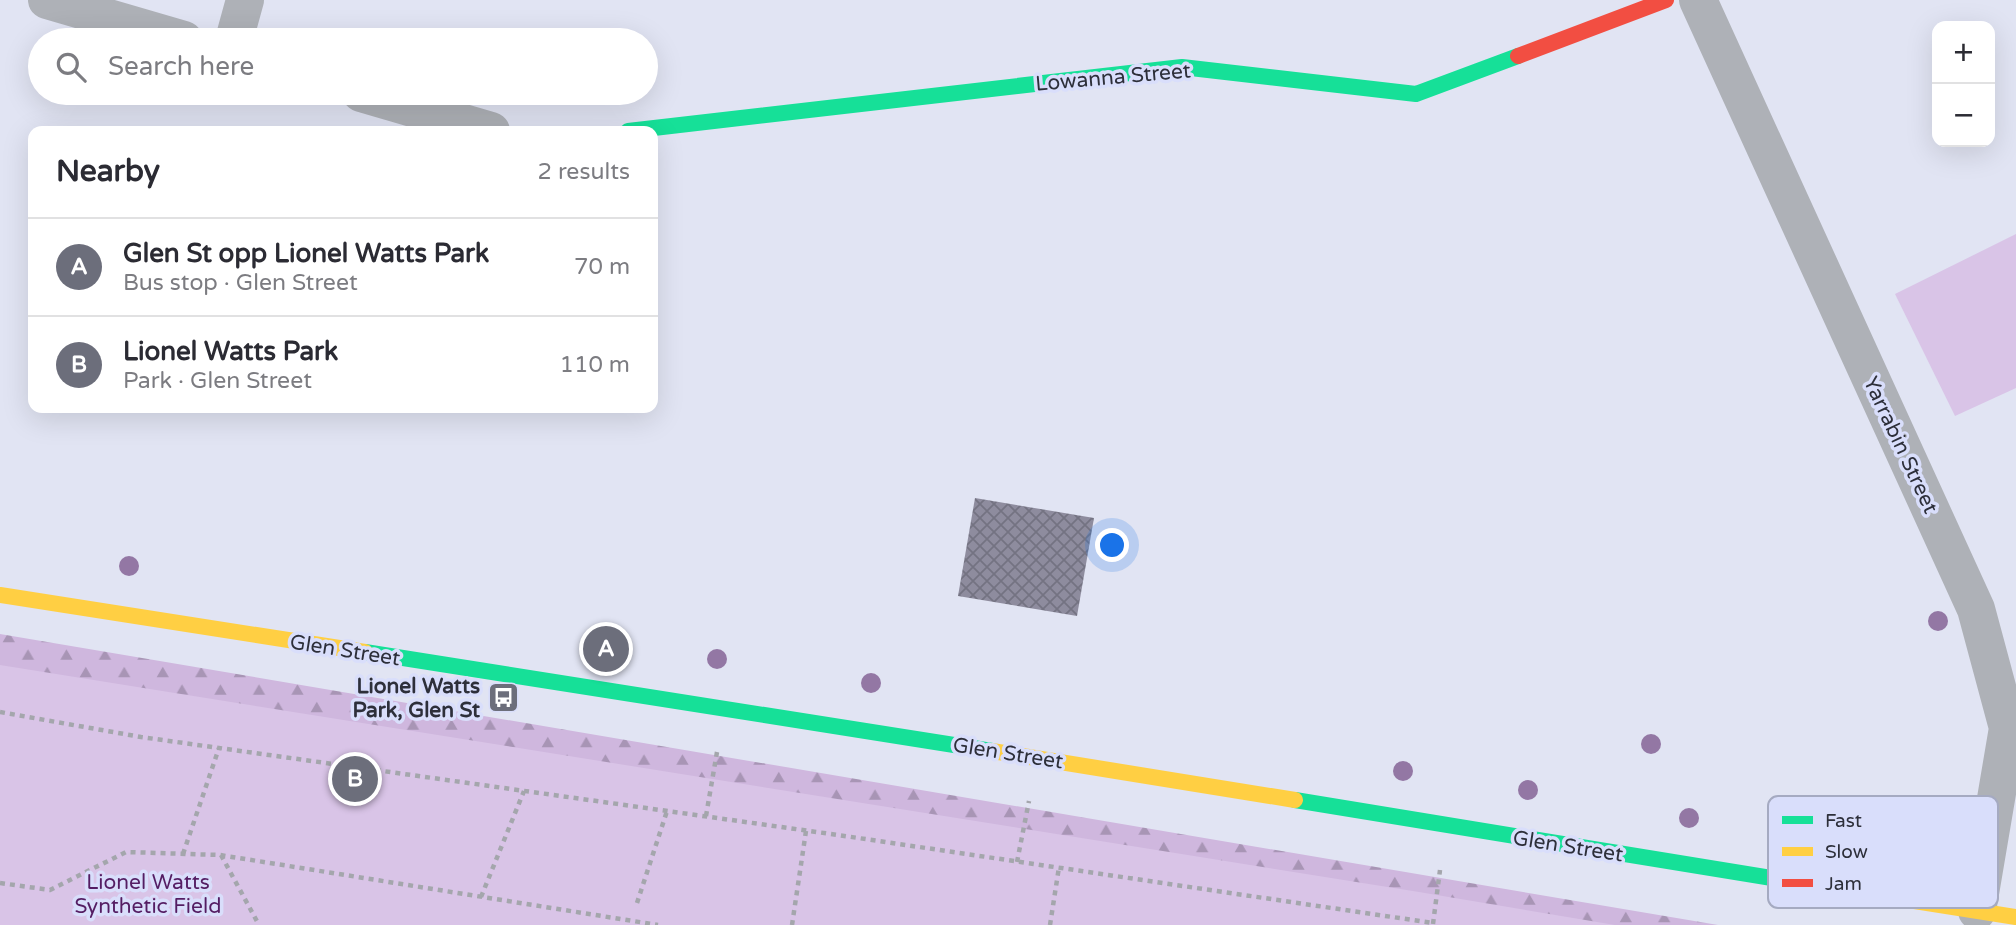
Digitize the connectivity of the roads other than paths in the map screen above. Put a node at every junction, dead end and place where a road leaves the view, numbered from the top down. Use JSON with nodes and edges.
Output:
{"nodes":[{"id":1,"x":47,"y":0,"type":"edge"},
{"id":2,"x":245,"y":0,"type":"edge"},
{"id":3,"x":1666,"y":0,"type":"edge"},
{"id":4,"x":1698,"y":0,"type":"edge"},
{"id":5,"x":143,"y":28,"type":"edge"},
{"id":6,"x":237,"y":28,"type":"edge"},
{"id":7,"x":402,"y":105,"type":"edge"},
{"id":8,"x":474,"y":126,"type":"edge"},
{"id":9,"x":658,"y":127,"type":"edge"},
{"id":10,"x":0,"y":595,"type":"edge"},
{"id":11,"x":1997,"y":796,"type":"edge"},
{"id":12,"x":1768,"y":878,"type":"edge"},
{"id":13,"x":1958,"y":908,"type":"edge"},
{"id":14,"x":1978,"y":908,"type":"edge"},
{"id":15,"x":1977,"y":911,"type":"junction"},
{"id":16,"x":2016,"y":917,"type":"edge"}],
"edges":[{"from":1,"to":5,"type":"street"},
{"from":2,"to":6,"type":"street"},
{"from":3,"to":9,"type":"street","name":"Lowanna Street"},
{"from":4,"to":11,"type":"street","name":"Yarrabin Street"},
{"from":7,"to":8,"type":"street"},
{"from":10,"to":12,"type":"street","name":"Glen Street"},
{"from":13,"to":15,"type":"street","name":"Glen Street"},
{"from":14,"to":15,"type":"street","name":"Yarrabin Street"},
{"from":15,"to":16,"type":"street","name":"Glen Street"}]}
